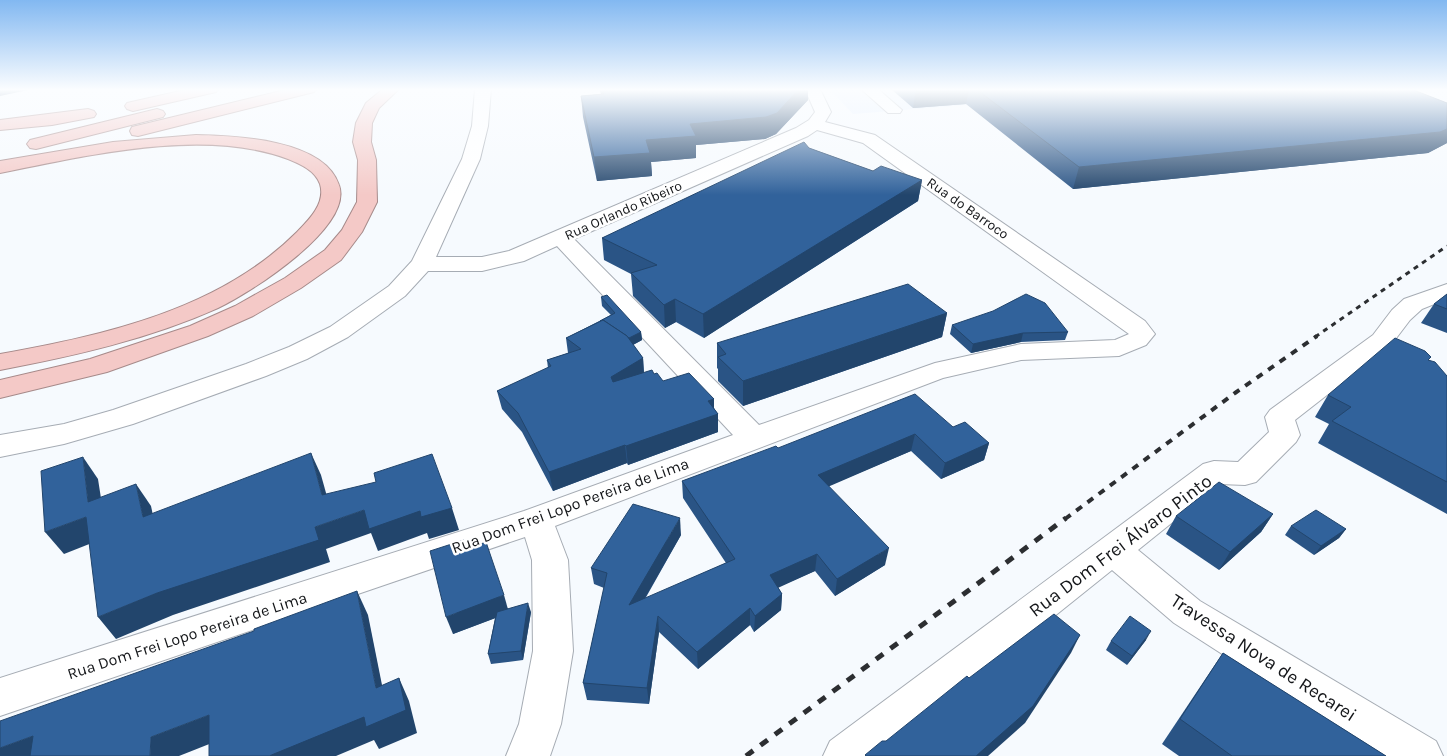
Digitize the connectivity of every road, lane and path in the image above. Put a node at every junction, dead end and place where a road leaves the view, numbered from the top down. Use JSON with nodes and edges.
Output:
{"nodes":[{"id":1,"x":114,"y":124,"type":"edge"},
{"id":2,"x":167,"y":124,"type":"edge"},
{"id":3,"x":364,"y":124,"type":"edge"},
{"id":4,"x":480,"y":124,"type":"edge"},
{"id":5,"x":815,"y":124,"type":"edge"},
{"id":6,"x":816,"y":124,"type":"edge"},
{"id":7,"x":0,"y":152,"type":"edge"},
{"id":8,"x":0,"y":166,"type":"edge"},
{"id":9,"x":560,"y":238,"type":"junction"},
{"id":10,"x":422,"y":264,"type":"junction"},
{"id":11,"x":1447,"y":291,"type":"edge"},
{"id":12,"x":1142,"y":334,"type":"joint"},
{"id":13,"x":0,"y":362,"type":"edge"},
{"id":14,"x":0,"y":389,"type":"edge"},
{"id":15,"x":754,"y":438,"type":"junction"},
{"id":16,"x":2,"y":449,"type":"edge"},
{"id":17,"x":536,"y":520,"type":"junction"},
{"id":18,"x":1114,"y":549,"type":"junction"},
{"id":19,"x":0,"y":698,"type":"edge"},
{"id":20,"x":528,"y":756,"type":"edge"},
{"id":21,"x":845,"y":756,"type":"edge"},
{"id":22,"x":1421,"y":756,"type":"edge"}],
"edges":[{"from":1,"to":7,"type":"highway"},
{"from":2,"to":8,"type":"highway"},
{"from":3,"to":14,"type":"highway"},
{"from":4,"to":10,"type":"street"},
{"from":5,"to":9,"type":"street","name":"Rua Orlando Ribeiro"},
{"from":6,"to":12,"type":"street","name":"Rua do Barroco"},
{"from":8,"to":13,"type":"highway"},
{"from":9,"to":10,"type":"street","name":"Rua Orlando Ribeiro"},
{"from":9,"to":15,"type":"street"},
{"from":10,"to":16,"type":"street"},
{"from":11,"to":18,"type":"street","name":"Rua Dom Frei Álvaro Pinto"},
{"from":12,"to":15,"type":"street","name":"Rua Dom Frei Lopo Pereira de Lima"},
{"from":15,"to":17,"type":"street","name":"Rua Dom Frei Lopo Pereira de Lima"},
{"from":17,"to":19,"type":"street","name":"Rua Dom Frei Lopo Pereira de Lima"},
{"from":17,"to":20,"type":"street"},
{"from":18,"to":21,"type":"street","name":"Rua Dom Frei Álvaro Pinto"},
{"from":18,"to":22,"type":"street","name":"Travessa Nova de Recarei"}]}
